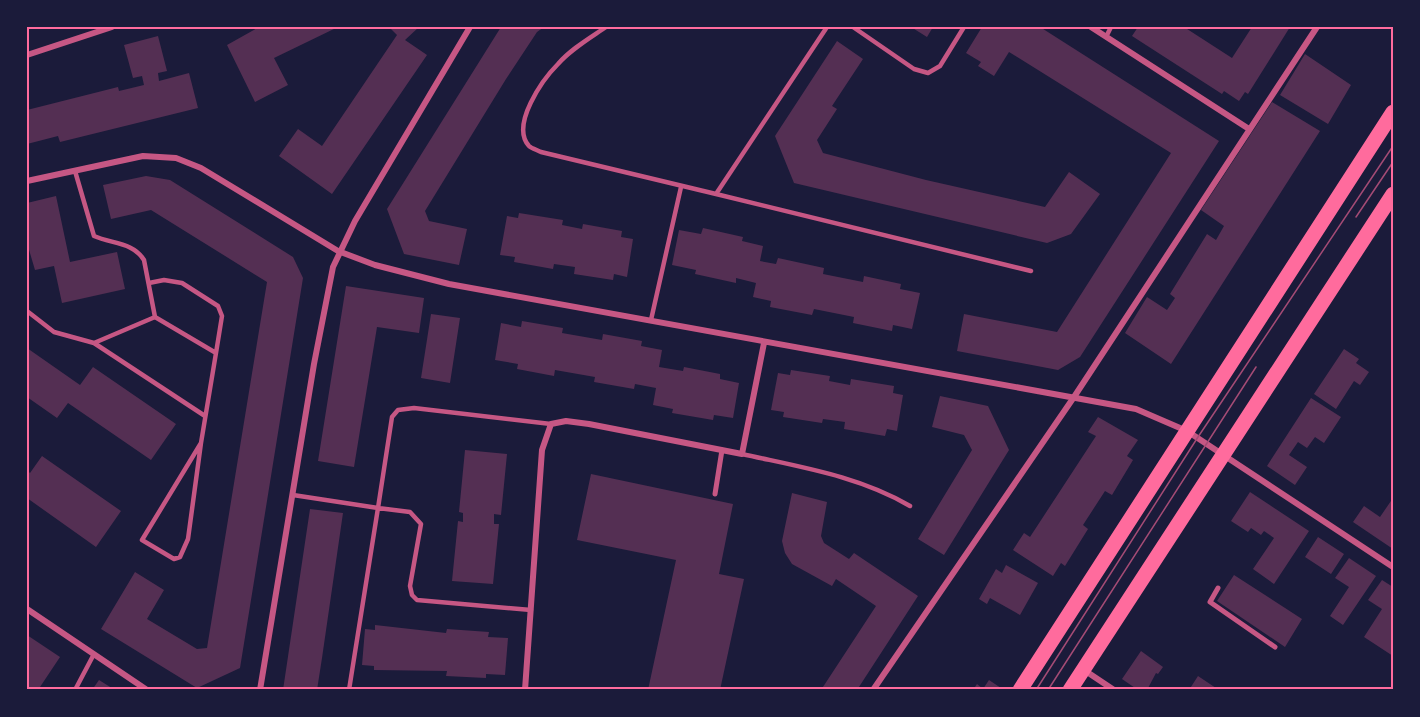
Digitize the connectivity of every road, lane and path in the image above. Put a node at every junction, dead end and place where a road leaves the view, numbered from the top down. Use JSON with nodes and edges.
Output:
{"nodes":[{"id":1,"x":112,"y":27,"type":"edge"},
{"id":2,"x":461,"y":27,"type":"edge"},
{"id":3,"x":470,"y":27,"type":"edge"},
{"id":4,"x":606,"y":27,"type":"edge"},
{"id":5,"x":827,"y":27,"type":"edge"},
{"id":6,"x":854,"y":27,"type":"edge"},
{"id":7,"x":964,"y":27,"type":"edge"},
{"id":8,"x":1091,"y":27,"type":"edge"},
{"id":9,"x":1112,"y":27,"type":"edge"},
{"id":10,"x":1317,"y":27,"type":"edge"},
{"id":11,"x":103,"y":29,"type":"edge"},
{"id":12,"x":466,"y":34,"type":"junction"},
{"id":13,"x":1106,"y":37,"type":"junction"},
{"id":14,"x":27,"y":55,"type":"edge"},
{"id":15,"x":1393,"y":112,"type":"edge"},
{"id":16,"x":1249,"y":129,"type":"junction"},
{"id":17,"x":75,"y":171,"type":"junction"},
{"id":18,"x":27,"y":181,"type":"edge"},
{"id":19,"x":681,"y":187,"type":"junction"},
{"id":20,"x":716,"y":194,"type":"junction"},
{"id":21,"x":1391,"y":203,"type":"edge"},
{"id":22,"x":338,"y":251,"type":"junction"},
{"id":23,"x":1031,"y":271,"type":"dead end"},
{"id":24,"x":149,"y":283,"type":"junction"},
{"id":25,"x":27,"y":311,"type":"edge"},
{"id":26,"x":155,"y":317,"type":"junction"},
{"id":27,"x":651,"y":320,"type":"junction"},
{"id":28,"x":94,"y":343,"type":"junction"},
{"id":29,"x":764,"y":343,"type":"junction"},
{"id":30,"x":216,"y":353,"type":"junction"},
{"id":31,"x":1074,"y":397,"type":"junction"},
{"id":32,"x":205,"y":416,"type":"junction"},
{"id":33,"x":551,"y":424,"type":"junction"},
{"id":34,"x":1187,"y":431,"type":"junction"},
{"id":35,"x":201,"y":443,"type":"junction"},
{"id":36,"x":722,"y":450,"type":"junction"},
{"id":37,"x":742,"y":454,"type":"junction"},
{"id":38,"x":1224,"y":454,"type":"junction"},
{"id":39,"x":715,"y":494,"type":"dead end"},
{"id":40,"x":293,"y":495,"type":"junction"},
{"id":41,"x":910,"y":506,"type":"dead end"},
{"id":42,"x":378,"y":508,"type":"junction"},
{"id":43,"x":1393,"y":567,"type":"edge"},
{"id":44,"x":1218,"y":588,"type":"dead end"},
{"id":45,"x":27,"y":609,"type":"edge"},
{"id":46,"x":531,"y":610,"type":"junction"},
{"id":47,"x":1275,"y":647,"type":"dead end"},
{"id":48,"x":94,"y":654,"type":"junction"},
{"id":49,"x":1084,"y":670,"type":"junction"},
{"id":50,"x":75,"y":690,"type":"edge"},
{"id":51,"x":147,"y":690,"type":"edge"},
{"id":52,"x":260,"y":690,"type":"edge"},
{"id":53,"x":349,"y":690,"type":"edge"},
{"id":54,"x":525,"y":690,"type":"edge"},
{"id":55,"x":873,"y":690,"type":"edge"},
{"id":56,"x":1020,"y":690,"type":"edge"},
{"id":57,"x":1070,"y":690,"type":"edge"},
{"id":58,"x":1114,"y":690,"type":"edge"}],
"edges":[{"from":1,"to":11,"type":"street"},
{"from":2,"to":12,"type":"street"},
{"from":3,"to":12,"type":"street"},
{"from":4,"to":19,"type":"lane"},
{"from":5,"to":20,"type":"lane"},
{"from":6,"to":7,"type":"lane"},
{"from":8,"to":13,"type":"street"},
{"from":9,"to":13,"type":"lane"},
{"from":10,"to":16,"type":"street"},
{"from":11,"to":14,"type":"street"},
{"from":12,"to":22,"type":"street"},
{"from":13,"to":16,"type":"street"},
{"from":15,"to":34,"type":"main road"},
{"from":16,"to":31,"type":"street"},
{"from":17,"to":18,"type":"street"},
{"from":17,"to":22,"type":"street"},
{"from":17,"to":24,"type":"lane"},
{"from":19,"to":20,"type":"lane"},
{"from":19,"to":27,"type":"lane"},
{"from":20,"to":23,"type":"lane"},
{"from":21,"to":38,"type":"main road"},
{"from":22,"to":27,"type":"street"},
{"from":22,"to":40,"type":"street"},
{"from":24,"to":26,"type":"lane"},
{"from":24,"to":30,"type":"lane"},
{"from":25,"to":28,"type":"lane"},
{"from":26,"to":28,"type":"lane"},
{"from":26,"to":30,"type":"lane"},
{"from":27,"to":29,"type":"street"},
{"from":28,"to":32,"type":"lane"},
{"from":29,"to":31,"type":"street"},
{"from":29,"to":37,"type":"street"},
{"from":30,"to":32,"type":"lane"},
{"from":31,"to":34,"type":"street"},
{"from":31,"to":55,"type":"street"},
{"from":32,"to":35,"type":"lane"},
{"from":33,"to":36,"type":"street"},
{"from":33,"to":42,"type":"lane"},
{"from":33,"to":46,"type":"street"},
{"from":34,"to":38,"type":"street"},
{"from":34,"to":56,"type":"main road"},
{"from":35,"to":35,"type":"lane"},
{"from":36,"to":37,"type":"street"},
{"from":36,"to":39,"type":"street"},
{"from":37,"to":41,"type":"lane"},
{"from":38,"to":43,"type":"street"},
{"from":38,"to":49,"type":"main road"},
{"from":40,"to":42,"type":"lane"},
{"from":40,"to":52,"type":"street"},
{"from":42,"to":46,"type":"lane"},
{"from":42,"to":53,"type":"lane"},
{"from":44,"to":47,"type":"street"},
{"from":45,"to":48,"type":"street"},
{"from":46,"to":54,"type":"street"},
{"from":48,"to":50,"type":"lane"},
{"from":48,"to":51,"type":"street"},
{"from":49,"to":57,"type":"main road"},
{"from":49,"to":58,"type":"street"}]}
